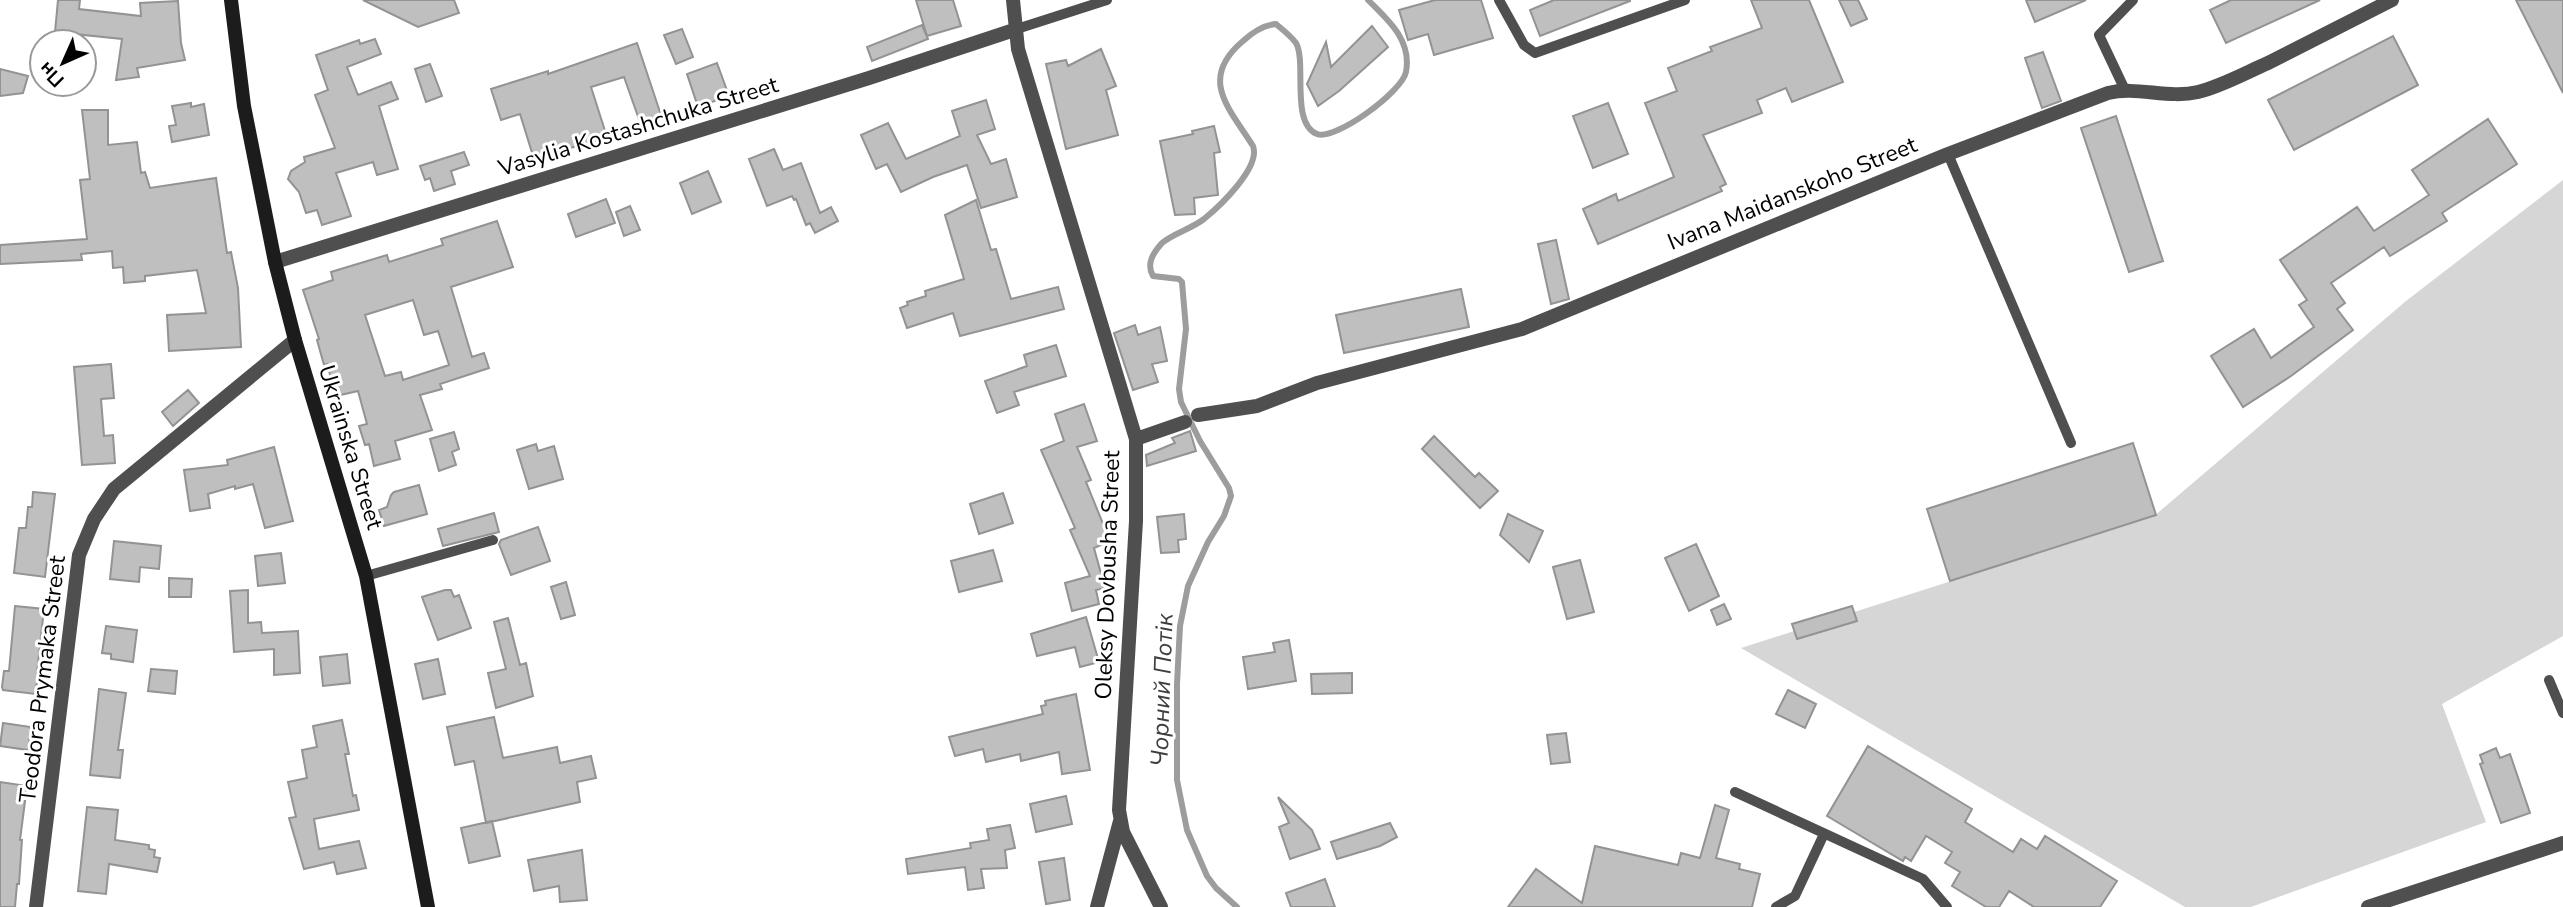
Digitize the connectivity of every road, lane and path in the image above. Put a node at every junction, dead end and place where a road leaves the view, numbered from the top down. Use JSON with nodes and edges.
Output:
{"nodes":[{"id":1,"x":230,"y":0,"type":"edge"},
{"id":2,"x":1013,"y":0,"type":"edge"},
{"id":3,"x":1107,"y":0,"type":"edge"},
{"id":4,"x":1499,"y":0,"type":"edge"},
{"id":5,"x":1685,"y":0,"type":"edge"},
{"id":6,"x":2133,"y":0,"type":"edge"},
{"id":7,"x":2392,"y":0,"type":"edge"},
{"id":8,"x":1014,"y":30,"type":"junction"},
{"id":9,"x":2125,"y":90,"type":"junction"},
{"id":10,"x":1948,"y":154,"type":"junction"},
{"id":11,"x":275,"y":262,"type":"junction"},
{"id":12,"x":295,"y":340,"type":"junction"},
{"id":13,"x":1136,"y":439,"type":"junction"},
{"id":14,"x":2071,"y":443,"type":"dead end"},
{"id":15,"x":493,"y":540,"type":"dead end"},
{"id":16,"x":366,"y":576,"type":"junction"},
{"id":17,"x":2549,"y":680,"type":"dead end"},
{"id":18,"x":2563,"y":713,"type":"edge"},
{"id":19,"x":1735,"y":792,"type":"dead end"},
{"id":20,"x":1119,"y":821,"type":"junction"},
{"id":21,"x":1825,"y":834,"type":"junction"},
{"id":22,"x":2563,"y":844,"type":"edge"},
{"id":23,"x":2408,"y":900,"type":"edge"},
{"id":24,"x":36,"y":907,"type":"edge"},
{"id":25,"x":428,"y":907,"type":"edge"},
{"id":26,"x":1097,"y":907,"type":"edge"},
{"id":27,"x":1161,"y":907,"type":"edge"},
{"id":28,"x":1776,"y":907,"type":"edge"},
{"id":29,"x":1947,"y":907,"type":"edge"},
{"id":30,"x":2368,"y":907,"type":"edge"}],
"edges":[{"from":1,"to":11,"type":"street","name":"Ukrainska Street"},
{"from":2,"to":8,"type":"street","name":"Oleksy Dovbusha Street"},
{"from":3,"to":8,"type":"lane"},
{"from":4,"to":5,"type":"lane"},
{"from":6,"to":9,"type":"lane"},
{"from":7,"to":9,"type":"street","name":"Ivana Maidanskoho Street"},
{"from":8,"to":11,"type":"street","name":"Vasylia Kostashchuka Street"},
{"from":8,"to":13,"type":"street","name":"Oleksy Dovbusha Street"},
{"from":9,"to":10,"type":"street","name":"Ivana Maidanskoho Street"},
{"from":10,"to":13,"type":"street","name":"Ivana Maidanskoho Street"},
{"from":10,"to":14,"type":"lane"},
{"from":11,"to":12,"type":"street","name":"Ukrainska Street"},
{"from":12,"to":16,"type":"street","name":"Ukrainska Street"},
{"from":12,"to":24,"type":"street","name":"Teodora Prymaka Street"},
{"from":13,"to":20,"type":"street","name":"Oleksy Dovbusha Street"},
{"from":15,"to":16,"type":"lane"},
{"from":16,"to":25,"type":"street","name":"Ukrainska Street"},
{"from":17,"to":18,"type":"lane"},
{"from":19,"to":21,"type":"lane"},
{"from":20,"to":26,"type":"street"},
{"from":20,"to":27,"type":"street","name":"Oleksy Dovbusha Street"},
{"from":21,"to":28,"type":"lane"},
{"from":21,"to":29,"type":"lane"},
{"from":22,"to":23,"type":"street"},
{"from":23,"to":30,"type":"street"}]}
